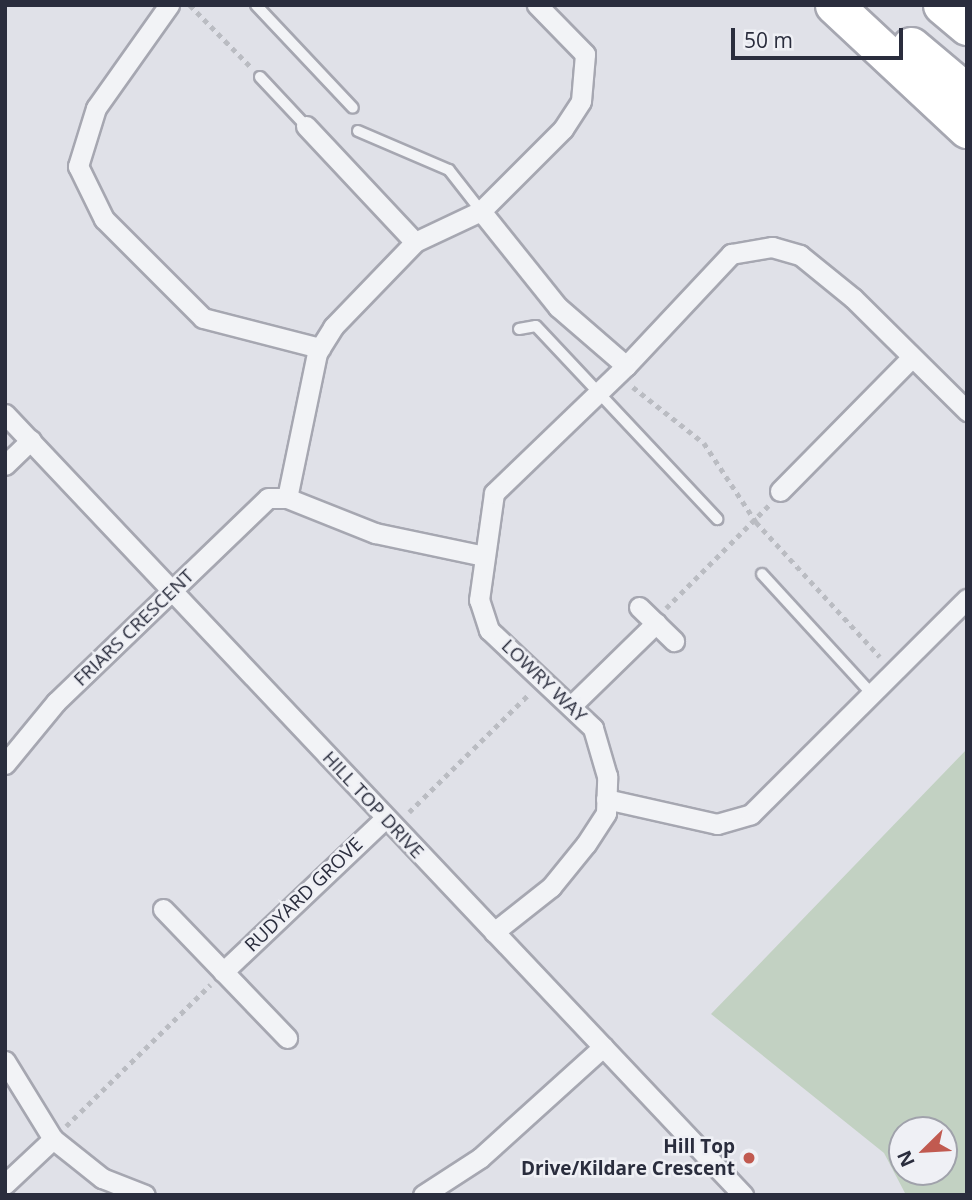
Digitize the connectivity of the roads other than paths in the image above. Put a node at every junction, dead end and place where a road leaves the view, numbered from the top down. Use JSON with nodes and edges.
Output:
{"nodes":[{"id":1,"x":169,"y":5,"type":"edge"},
{"id":2,"x":256,"y":5,"type":"edge"},
{"id":3,"x":537,"y":5,"type":"edge"},
{"id":4,"x":834,"y":5,"type":"edge"},
{"id":5,"x":863,"y":5,"type":"edge"},
{"id":6,"x":942,"y":5,"type":"edge"},
{"id":7,"x":967,"y":26,"type":"edge"},
{"id":8,"x":260,"y":77,"type":"road end"},
{"id":9,"x":967,"y":93,"type":"edge"},
{"id":10,"x":354,"y":108,"type":"dead end"},
{"id":11,"x":306,"y":126,"type":"joint"},
{"id":12,"x":967,"y":129,"type":"edge"},
{"id":13,"x":358,"y":131,"type":"dead end"},
{"id":14,"x":481,"y":211,"type":"junction"},
{"id":15,"x":415,"y":242,"type":"junction"},
{"id":16,"x":519,"y":328,"type":"dead end"},
{"id":17,"x":320,"y":348,"type":"junction"},
{"id":18,"x":910,"y":359,"type":"junction"},
{"id":19,"x":621,"y":371,"type":"junction"},
{"id":20,"x":599,"y":392,"type":"junction"},
{"id":21,"x":967,"y":411,"type":"edge"},
{"id":22,"x":5,"y":414,"type":"edge"},
{"id":23,"x":31,"y":440,"type":"junction"},
{"id":24,"x":5,"y":465,"type":"edge"},
{"id":25,"x":780,"y":491,"type":"road end"},
{"id":26,"x":278,"y":498,"type":"junction"},
{"id":27,"x":717,"y":519,"type":"dead end"},
{"id":28,"x":484,"y":556,"type":"junction"},
{"id":29,"x":762,"y":574,"type":"dead end"},
{"id":30,"x":173,"y":591,"type":"junction"},
{"id":31,"x":967,"y":599,"type":"edge"},
{"id":32,"x":674,"y":641,"type":"dead end"},
{"id":33,"x":874,"y":695,"type":"junction"},
{"id":34,"x":571,"y":706,"type":"junction"},
{"id":35,"x":5,"y":764,"type":"edge"},
{"id":36,"x":606,"y":799,"type":"junction"},
{"id":37,"x":389,"y":823,"type":"junction"},
{"id":38,"x":163,"y":909,"type":"dead end"},
{"id":39,"x":494,"y":932,"type":"junction"},
{"id":40,"x":223,"y":972,"type":"junction"},
{"id":41,"x":287,"y":1038,"type":"dead end"},
{"id":42,"x":603,"y":1046,"type":"junction"},
{"id":43,"x":5,"y":1061,"type":"edge"},
{"id":44,"x":52,"y":1139,"type":"junction"},
{"id":45,"x":5,"y":1184,"type":"edge"},
{"id":46,"x":145,"y":1195,"type":"edge"},
{"id":47,"x":423,"y":1195,"type":"edge"},
{"id":48,"x":743,"y":1195,"type":"edge"}],
"edges":[{"from":1,"to":17,"type":"street"},
{"from":2,"to":10,"type":"lane"},
{"from":3,"to":14,"type":"street"},
{"from":4,"to":12,"type":"highway"},
{"from":5,"to":9,"type":"highway"},
{"from":6,"to":7,"type":"highway"},
{"from":8,"to":11,"type":"lane"},
{"from":11,"to":15,"type":"street"},
{"from":13,"to":14,"type":"lane"},
{"from":14,"to":15,"type":"street"},
{"from":14,"to":19,"type":"street"},
{"from":15,"to":17,"type":"street"},
{"from":16,"to":20,"type":"lane"},
{"from":17,"to":26,"type":"street"},
{"from":18,"to":19,"type":"street","name":"LOWRY WAY"},
{"from":18,"to":21,"type":"street","name":"LOWRY WAY"},
{"from":18,"to":25,"type":"street"},
{"from":19,"to":20,"type":"street","name":"LOWRY WAY"},
{"from":20,"to":27,"type":"lane"},
{"from":20,"to":28,"type":"street","name":"LOWRY WAY"},
{"from":22,"to":23,"type":"street","name":"HILL TOP DRIVE"},
{"from":23,"to":24,"type":"street"},
{"from":23,"to":30,"type":"street","name":"HILL TOP DRIVE"},
{"from":26,"to":28,"type":"street"},
{"from":26,"to":30,"type":"street","name":"FRIARS CRESCENT"},
{"from":28,"to":34,"type":"street","name":"LOWRY WAY"},
{"from":29,"to":33,"type":"lane"},
{"from":30,"to":35,"type":"street","name":"FRIARS CRESCENT"},
{"from":30,"to":37,"type":"street","name":"HILL TOP DRIVE"},
{"from":31,"to":33,"type":"street"},
{"from":32,"to":34,"type":"street"},
{"from":33,"to":36,"type":"street"},
{"from":34,"to":36,"type":"street","name":"LOWRY WAY"},
{"from":36,"to":39,"type":"street","name":"LOWRY WAY"},
{"from":37,"to":39,"type":"street","name":"HILL TOP DRIVE"},
{"from":37,"to":40,"type":"street","name":"RUDYARD GROVE"},
{"from":38,"to":40,"type":"street"},
{"from":39,"to":42,"type":"street","name":"HILL TOP DRIVE"},
{"from":40,"to":41,"type":"street"},
{"from":42,"to":47,"type":"street"},
{"from":42,"to":48,"type":"street","name":"HILL TOP DRIVE"},
{"from":43,"to":44,"type":"street"},
{"from":44,"to":45,"type":"street"},
{"from":44,"to":46,"type":"street"}]}
